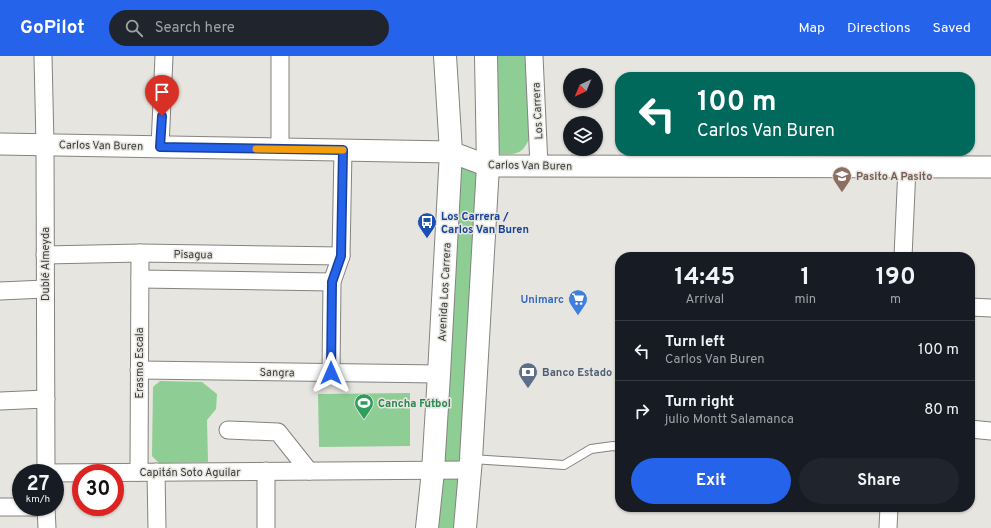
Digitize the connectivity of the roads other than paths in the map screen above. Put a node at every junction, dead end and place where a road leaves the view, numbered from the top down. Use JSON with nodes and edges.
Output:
{"nodes":[{"id":1,"x":43,"y":56,"type":"edge"},
{"id":2,"x":164,"y":56,"type":"edge"},
{"id":3,"x":280,"y":56,"type":"edge"},
{"id":4,"x":445,"y":56,"type":"edge"},
{"id":5,"x":486,"y":56,"type":"edge"},
{"id":6,"x":534,"y":56,"type":"edge"},
{"id":7,"x":0,"y":144,"type":"edge"},
{"id":8,"x":45,"y":144,"type":"junction"},
{"id":9,"x":160,"y":147,"type":"junction"},
{"id":10,"x":280,"y":149,"type":"junction"},
{"id":11,"x":343,"y":150,"type":"junction"},
{"id":12,"x":451,"y":152,"type":"junction"},
{"id":13,"x":488,"y":166,"type":"junction"},
{"id":14,"x":540,"y":166,"type":"junction"},
{"id":15,"x":907,"y":167,"type":"junction"},
{"id":16,"x":991,"y":167,"type":"edge"},
{"id":17,"x":903,"y":252,"type":"edge"},
{"id":18,"x":140,"y":253,"type":"junction"},
{"id":19,"x":45,"y":255,"type":"junction"},
{"id":20,"x":341,"y":256,"type":"junction"},
{"id":21,"x":140,"y":279,"type":"junction"},
{"id":22,"x":332,"y":282,"type":"junction"},
{"id":23,"x":45,"y":289,"type":"junction"},
{"id":24,"x":0,"y":291,"type":"edge"},
{"id":25,"x":975,"y":307,"type":"edge"},
{"id":26,"x":991,"y":308,"type":"edge"},
{"id":27,"x":139,"y":370,"type":"junction"},
{"id":28,"x":331,"y":373,"type":"junction"},
{"id":29,"x":439,"y":374,"type":"junction"},
{"id":30,"x":46,"y":399,"type":"junction"},
{"id":31,"x":0,"y":401,"type":"edge"},
{"id":32,"x":975,"y":429,"type":"edge"},
{"id":33,"x":228,"y":430,"type":"dead end"},
{"id":34,"x":991,"y":431,"type":"edge"},
{"id":35,"x":615,"y":446,"type":"edge"},
{"id":36,"x":46,"y":464,"type":"edge"},
{"id":37,"x":471,"y":464,"type":"junction"},
{"id":38,"x":309,"y":471,"type":"junction"},
{"id":39,"x":433,"y":471,"type":"junction"},
{"id":40,"x":139,"y":472,"type":"junction"},
{"id":41,"x":156,"y":472,"type":"junction"},
{"id":42,"x":266,"y":472,"type":"junction"},
{"id":43,"x":64,"y":473,"type":"edge"},
{"id":44,"x":0,"y":507,"type":"edge"},
{"id":45,"x":12,"y":507,"type":"edge"},
{"id":46,"x":889,"y":512,"type":"edge"},
{"id":47,"x":46,"y":516,"type":"edge"},
{"id":48,"x":47,"y":528,"type":"edge"},
{"id":49,"x":157,"y":528,"type":"edge"},
{"id":50,"x":266,"y":528,"type":"edge"},
{"id":51,"x":427,"y":528,"type":"edge"},
{"id":52,"x":465,"y":528,"type":"edge"},
{"id":53,"x":888,"y":528,"type":"edge"}],
"edges":[{"from":1,"to":8,"type":"street","name":"Dublé Almeyda"},
{"from":2,"to":9,"type":"street"},
{"from":3,"to":10,"type":"street"},
{"from":4,"to":12,"type":"main road","name":"Avenida Los Carrera"},
{"from":5,"to":13,"type":"main road"},
{"from":6,"to":14,"type":"street","name":"Los Carrera"},
{"from":7,"to":8,"type":"street","name":"Carlos Van Buren"},
{"from":8,"to":9,"type":"street","name":"Carlos Van Buren"},
{"from":8,"to":19,"type":"street","name":"Dublé Almeyda"},
{"from":9,"to":10,"type":"street","name":"Carlos Van Buren"},
{"from":10,"to":11,"type":"street","name":"Carlos Van Buren"},
{"from":11,"to":12,"type":"street","name":"Carlos Van Buren"},
{"from":11,"to":20,"type":"street"},
{"from":12,"to":13,"type":"street","name":"Carlos Van Buren"},
{"from":12,"to":29,"type":"main road","name":"Avenida Los Carrera"},
{"from":13,"to":14,"type":"street","name":"Carlos Van Buren"},
{"from":13,"to":37,"type":"main road"},
{"from":14,"to":15,"type":"street","name":"Carlos Van Buren"},
{"from":15,"to":16,"type":"street","name":"Carlos Van Buren"},
{"from":15,"to":17,"type":"street"},
{"from":18,"to":19,"type":"street","name":"Pisagua"},
{"from":18,"to":20,"type":"street","name":"Pisagua"},
{"from":18,"to":21,"type":"street","name":"Erasmo Escala"},
{"from":19,"to":23,"type":"street","name":"Dublé Almeyda"},
{"from":20,"to":22,"type":"street"},
{"from":21,"to":22,"type":"street"},
{"from":21,"to":27,"type":"street","name":"Erasmo Escala"},
{"from":22,"to":28,"type":"street"},
{"from":23,"to":24,"type":"street"},
{"from":23,"to":30,"type":"street","name":"Dublé Almeyda"},
{"from":25,"to":26,"type":"street"},
{"from":27,"to":28,"type":"street","name":"Sangra"},
{"from":27,"to":40,"type":"street","name":"Erasmo Escala"},
{"from":28,"to":29,"type":"street","name":"Sangra"},
{"from":29,"to":39,"type":"main road","name":"Avenida Los Carrera"},
{"from":30,"to":31,"type":"street"},
{"from":30,"to":36,"type":"street","name":"Dublé Almeyda"},
{"from":32,"to":34,"type":"street"},
{"from":33,"to":38,"type":"street"},
{"from":35,"to":37,"type":"lane"},
{"from":37,"to":39,"type":"street","name":"Capitán Soto Aguilar"},
{"from":37,"to":52,"type":"main road"},
{"from":38,"to":39,"type":"street","name":"Capitán Soto Aguilar"},
{"from":38,"to":42,"type":"street","name":"Capitán Soto Aguilar"},
{"from":39,"to":51,"type":"main road","name":"Avenida Los Carrera"},
{"from":40,"to":41,"type":"street","name":"Capitán Soto Aguilar"},
{"from":40,"to":43,"type":"street","name":"Capitán Soto Aguilar"},
{"from":41,"to":42,"type":"street","name":"Capitán Soto Aguilar"},
{"from":41,"to":49,"type":"street"},
{"from":42,"to":50,"type":"street"},
{"from":44,"to":45,"type":"street"},
{"from":46,"to":53,"type":"street"},
{"from":47,"to":48,"type":"street"}]}
